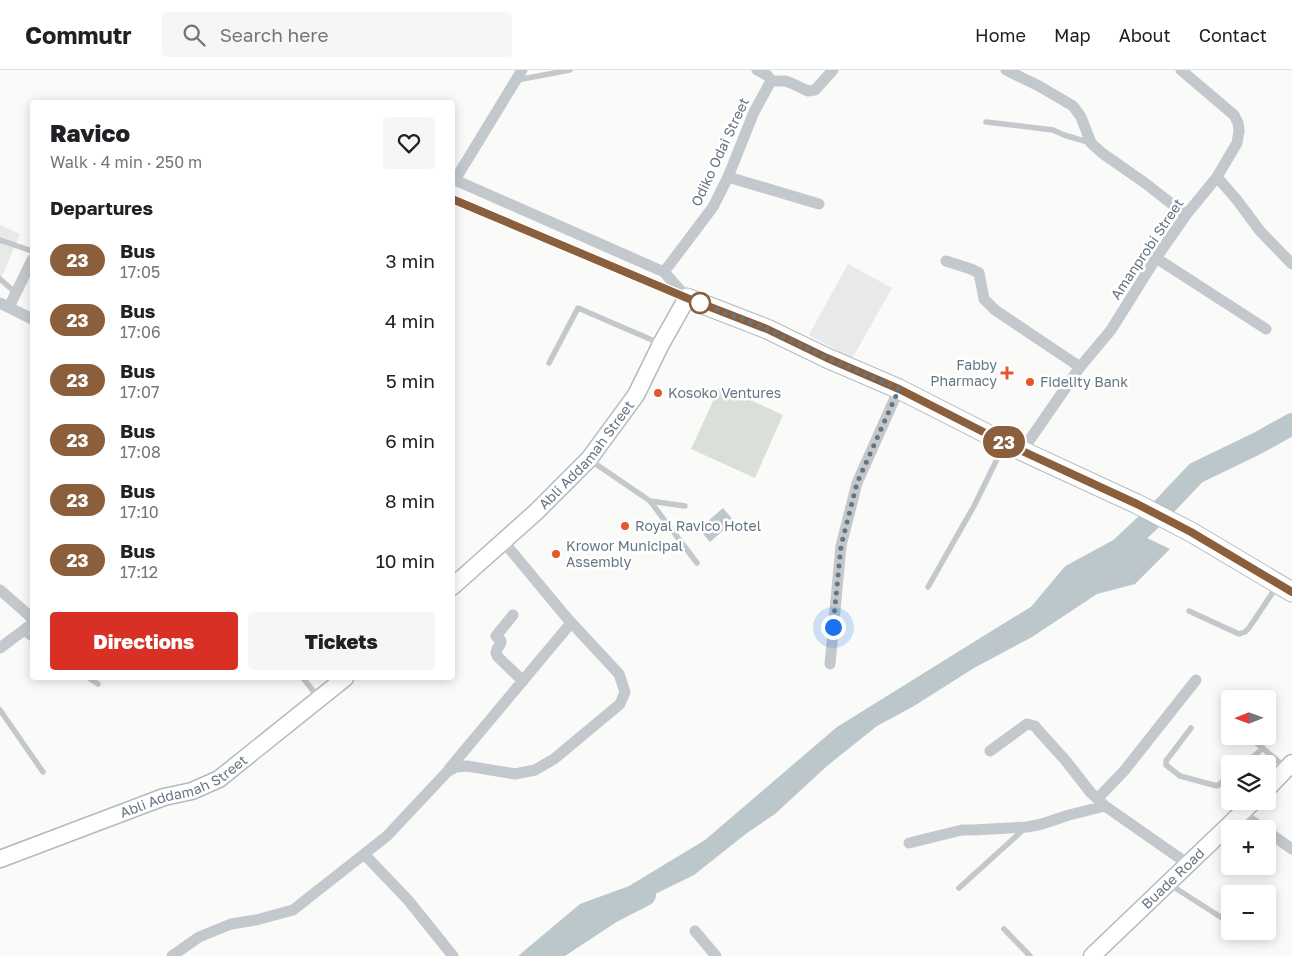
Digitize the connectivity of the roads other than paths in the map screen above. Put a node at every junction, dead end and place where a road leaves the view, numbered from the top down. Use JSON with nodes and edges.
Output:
{"nodes":[{"id":1,"x":570,"y":70,"type":"edge"},
{"id":2,"x":757,"y":70,"type":"edge"},
{"id":3,"x":833,"y":70,"type":"edge"},
{"id":4,"x":1006,"y":70,"type":"edge"},
{"id":5,"x":1181,"y":70,"type":"edge"},
{"id":6,"x":519,"y":75,"type":"edge"},
{"id":7,"x":771,"y":81,"type":"junction"},
{"id":8,"x":986,"y":122,"type":"dead end"},
{"id":9,"x":1091,"y":143,"type":"junction"},
{"id":10,"x":728,"y":177,"type":"junction"},
{"id":11,"x":1217,"y":177,"type":"junction"},
{"id":12,"x":819,"y":204,"type":"dead end"},
{"id":13,"x":1186,"y":215,"type":"junction"},
{"id":14,"x":0,"y":240,"type":"edge"},
{"id":15,"x":30,"y":250,"type":"edge"},
{"id":16,"x":1156,"y":258,"type":"junction"},
{"id":17,"x":946,"y":261,"type":"dead end"},
{"id":18,"x":30,"y":264,"type":"edge"},
{"id":19,"x":1292,"y":264,"type":"edge"},
{"id":20,"x":664,"y":272,"type":"junction"},
{"id":21,"x":0,"y":278,"type":"edge"},
{"id":22,"x":16,"y":293,"type":"junction"},
{"id":23,"x":687,"y":298,"type":"junction"},
{"id":24,"x":4,"y":305,"type":"edge"},
{"id":25,"x":30,"y":318,"type":"edge"},
{"id":26,"x":1266,"y":329,"type":"dead end"},
{"id":27,"x":661,"y":344,"type":"junction"},
{"id":28,"x":549,"y":363,"type":"dead end"},
{"id":29,"x":1080,"y":366,"type":"junction"},
{"id":30,"x":899,"y":389,"type":"junction"},
{"id":31,"x":1005,"y":443,"type":"junction"},
{"id":32,"x":1022,"y":451,"type":"junction"},
{"id":33,"x":590,"y":459,"type":"junction"},
{"id":34,"x":650,"y":501,"type":"junction"},
{"id":35,"x":685,"y":506,"type":"dead end"},
{"id":36,"x":503,"y":541,"type":"junction"},
{"id":37,"x":697,"y":563,"type":"dead end"},
{"id":38,"x":456,"y":578,"type":"edge"},
{"id":39,"x":928,"y":587,"type":"dead end"},
{"id":40,"x":1285,"y":588,"type":"edge"},
{"id":41,"x":0,"y":590,"type":"edge"},
{"id":42,"x":1189,"y":611,"type":"dead end"},
{"id":43,"x":513,"y":615,"type":"dead end"},
{"id":44,"x":30,"y":616,"type":"edge"},
{"id":45,"x":571,"y":623,"type":"junction"},
{"id":46,"x":30,"y":626,"type":"edge"},
{"id":47,"x":22,"y":632,"type":"junction"},
{"id":48,"x":30,"y":638,"type":"edge"},
{"id":49,"x":0,"y":648,"type":"edge"},
{"id":50,"x":830,"y":664,"type":"dead end"},
{"id":51,"x":92,"y":680,"type":"edge"},
{"id":52,"x":305,"y":680,"type":"edge"},
{"id":53,"x":343,"y":680,"type":"edge"},
{"id":54,"x":1196,"y":680,"type":"dead end"},
{"id":55,"x":523,"y":681,"type":"junction"},
{"id":56,"x":98,"y":684,"type":"dead end"},
{"id":57,"x":319,"y":699,"type":"junction"},
{"id":58,"x":0,"y":710,"type":"edge"},
{"id":59,"x":1191,"y":728,"type":"dead end"},
{"id":60,"x":1259,"y":745,"type":"edge"},
{"id":61,"x":1263,"y":748,"type":"junction"},
{"id":62,"x":990,"y":751,"type":"dead end"},
{"id":63,"x":1255,"y":755,"type":"edge"},
{"id":64,"x":1289,"y":765,"type":"edge"},
{"id":65,"x":43,"y":772,"type":"dead end"},
{"id":66,"x":447,"y":772,"type":"junction"},
{"id":67,"x":1276,"y":779,"type":"edge"},
{"id":68,"x":1221,"y":784,"type":"edge"},
{"id":69,"x":1101,"y":803,"type":"junction"},
{"id":70,"x":1246,"y":810,"type":"edge"},
{"id":71,"x":1242,"y":814,"type":"junction"},
{"id":72,"x":1250,"y":820,"type":"edge"},
{"id":73,"x":1027,"y":827,"type":"junction"},
{"id":74,"x":1276,"y":838,"type":"edge"},
{"id":75,"x":909,"y":844,"type":"dead end"},
{"id":76,"x":1292,"y":849,"type":"edge"},
{"id":77,"x":364,"y":854,"type":"junction"},
{"id":78,"x":0,"y":858,"type":"edge"},
{"id":79,"x":1188,"y":864,"type":"junction"},
{"id":80,"x":1169,"y":884,"type":"junction"},
{"id":81,"x":959,"y":888,"type":"dead end"},
{"id":82,"x":1221,"y":917,"type":"edge"},
{"id":83,"x":1004,"y":929,"type":"dead end"},
{"id":84,"x":695,"y":931,"type":"dead end"},
{"id":85,"x":172,"y":956,"type":"edge"},
{"id":86,"x":453,"y":956,"type":"edge"},
{"id":87,"x":716,"y":956,"type":"edge"},
{"id":88,"x":1030,"y":956,"type":"edge"},
{"id":89,"x":1092,"y":956,"type":"edge"}],
"edges":[{"from":1,"to":6,"type":"lane"},
{"from":2,"to":7,"type":"street"},
{"from":3,"to":7,"type":"street"},
{"from":4,"to":9,"type":"street"},
{"from":5,"to":11,"type":"street","name":"Amanprobi Street"},
{"from":6,"to":20,"type":"street"},
{"from":7,"to":10,"type":"street","name":"Odiko Odai Street"},
{"from":8,"to":9,"type":"lane"},
{"from":9,"to":13,"type":"street"},
{"from":10,"to":12,"type":"street"},
{"from":10,"to":20,"type":"street","name":"Odiko Odai Street"},
{"from":11,"to":13,"type":"street","name":"Amanprobi Street"},
{"from":11,"to":19,"type":"street"},
{"from":13,"to":16,"type":"street","name":"Amanprobi Street"},
{"from":14,"to":15,"type":"lane"},
{"from":16,"to":26,"type":"street"},
{"from":16,"to":29,"type":"street","name":"Amanprobi Street"},
{"from":17,"to":29,"type":"street"},
{"from":18,"to":22,"type":"street"},
{"from":20,"to":23,"type":"street"},
{"from":21,"to":22,"type":"lane"},
{"from":22,"to":24,"type":"street"},
{"from":23,"to":27,"type":"street","name":"Abli Addamah Street"},
{"from":23,"to":30,"type":"main road"},
{"from":24,"to":25,"type":"street"},
{"from":27,"to":28,"type":"lane"},
{"from":27,"to":33,"type":"street","name":"Abli Addamah Street"},
{"from":29,"to":32,"type":"street","name":"Amanprobi Street"},
{"from":30,"to":31,"type":"main road"},
{"from":30,"to":50,"type":"street"},
{"from":31,"to":32,"type":"main road"},
{"from":31,"to":39,"type":"lane"},
{"from":32,"to":40,"type":"main road"},
{"from":33,"to":34,"type":"lane"},
{"from":33,"to":36,"type":"street","name":"Abli Addamah Street"},
{"from":34,"to":35,"type":"lane"},
{"from":34,"to":37,"type":"lane"},
{"from":36,"to":38,"type":"street","name":"Abli Addamah Street"},
{"from":36,"to":45,"type":"street"},
{"from":40,"to":42,"type":"lane"},
{"from":41,"to":44,"type":"street"},
{"from":43,"to":55,"type":"street"},
{"from":45,"to":55,"type":"street"},
{"from":45,"to":66,"type":"street"},
{"from":46,"to":47,"type":"street"},
{"from":47,"to":48,"type":"lane"},
{"from":47,"to":49,"type":"street"},
{"from":51,"to":56,"type":"lane"},
{"from":52,"to":57,"type":"lane"},
{"from":53,"to":57,"type":"street","name":"Abli Addamah Street"},
{"from":54,"to":69,"type":"street"},
{"from":55,"to":66,"type":"street"},
{"from":57,"to":78,"type":"street","name":"Abli Addamah Street"},
{"from":58,"to":65,"type":"lane"},
{"from":59,"to":68,"type":"lane"},
{"from":60,"to":61,"type":"lane"},
{"from":61,"to":63,"type":"lane"},
{"from":61,"to":64,"type":"lane"},
{"from":62,"to":69,"type":"street"},
{"from":64,"to":67,"type":"street"},
{"from":66,"to":77,"type":"street"},
{"from":69,"to":73,"type":"street"},
{"from":69,"to":79,"type":"street"},
{"from":70,"to":71,"type":"street","name":"Buade Road"},
{"from":71,"to":72,"type":"street"},
{"from":71,"to":79,"type":"street","name":"Buade Road"},
{"from":73,"to":75,"type":"street"},
{"from":73,"to":81,"type":"lane"},
{"from":74,"to":76,"type":"street"},
{"from":77,"to":85,"type":"street"},
{"from":77,"to":86,"type":"street"},
{"from":79,"to":80,"type":"street","name":"Buade Road"},
{"from":80,"to":82,"type":"lane"},
{"from":80,"to":89,"type":"street","name":"Buade Road"},
{"from":83,"to":88,"type":"lane"},
{"from":84,"to":87,"type":"street"}]}
